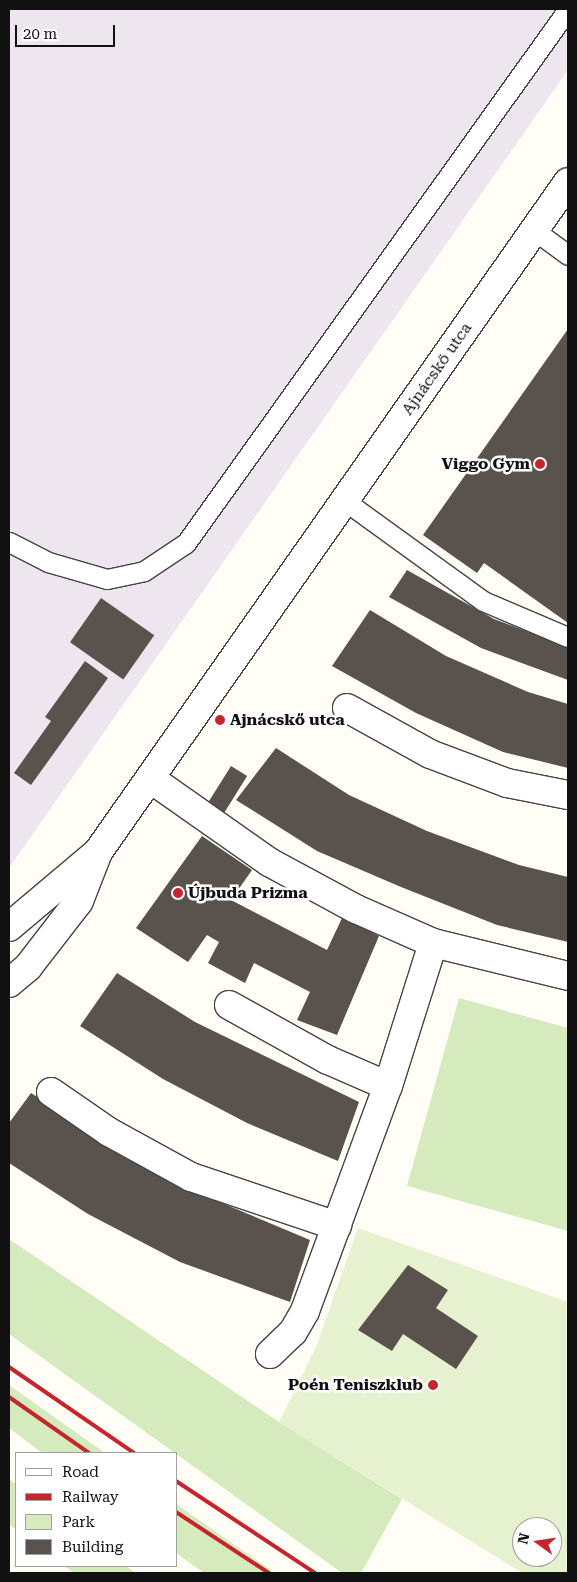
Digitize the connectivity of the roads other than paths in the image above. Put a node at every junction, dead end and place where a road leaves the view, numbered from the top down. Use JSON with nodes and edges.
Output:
{"nodes":[{"id":1,"x":568,"y":9,"type":"edge"},
{"id":2,"x":568,"y":182,"type":"edge"},
{"id":3,"x":534,"y":230,"type":"junction"},
{"id":4,"x":568,"y":255,"type":"edge"},
{"id":5,"x":345,"y":501,"type":"junction"},
{"id":6,"x":9,"y":542,"type":"edge"},
{"id":7,"x":568,"y":637,"type":"edge"},
{"id":8,"x":347,"y":708,"type":"dead end"},
{"id":9,"x":151,"y":779,"type":"junction"},
{"id":10,"x":568,"y":795,"type":"edge"},
{"id":11,"x":98,"y":852,"type":"junction"},
{"id":12,"x":9,"y":927,"type":"edge"},
{"id":13,"x":433,"y":943,"type":"junction"},
{"id":14,"x":568,"y":976,"type":"edge"},
{"id":15,"x":9,"y":983,"type":"edge"},
{"id":16,"x":229,"y":1005,"type":"dead end"},
{"id":17,"x":388,"y":1086,"type":"junction"},
{"id":18,"x":51,"y":1092,"type":"dead end"},
{"id":19,"x":337,"y":1226,"type":"junction"},
{"id":20,"x":270,"y":1354,"type":"dead end"}],
"edges":[{"from":1,"to":6,"type":"lane"},
{"from":2,"to":3,"type":"street","name":"Ajnácskő utca"},
{"from":3,"to":4,"type":"lane"},
{"from":3,"to":5,"type":"street","name":"Ajnácskő utca"},
{"from":5,"to":7,"type":"lane"},
{"from":5,"to":9,"type":"street","name":"Ajnácskő utca"},
{"from":8,"to":10,"type":"street"},
{"from":9,"to":11,"type":"street","name":"Ajnácskő utca"},
{"from":9,"to":13,"type":"street"},
{"from":11,"to":12,"type":"street","name":"Ajnácskő utca"},
{"from":11,"to":15,"type":"street","name":"Ajnácskő utca"},
{"from":13,"to":14,"type":"street"},
{"from":13,"to":17,"type":"street"},
{"from":16,"to":17,"type":"street"},
{"from":17,"to":19,"type":"street"},
{"from":18,"to":19,"type":"street"},
{"from":19,"to":20,"type":"street"}]}
